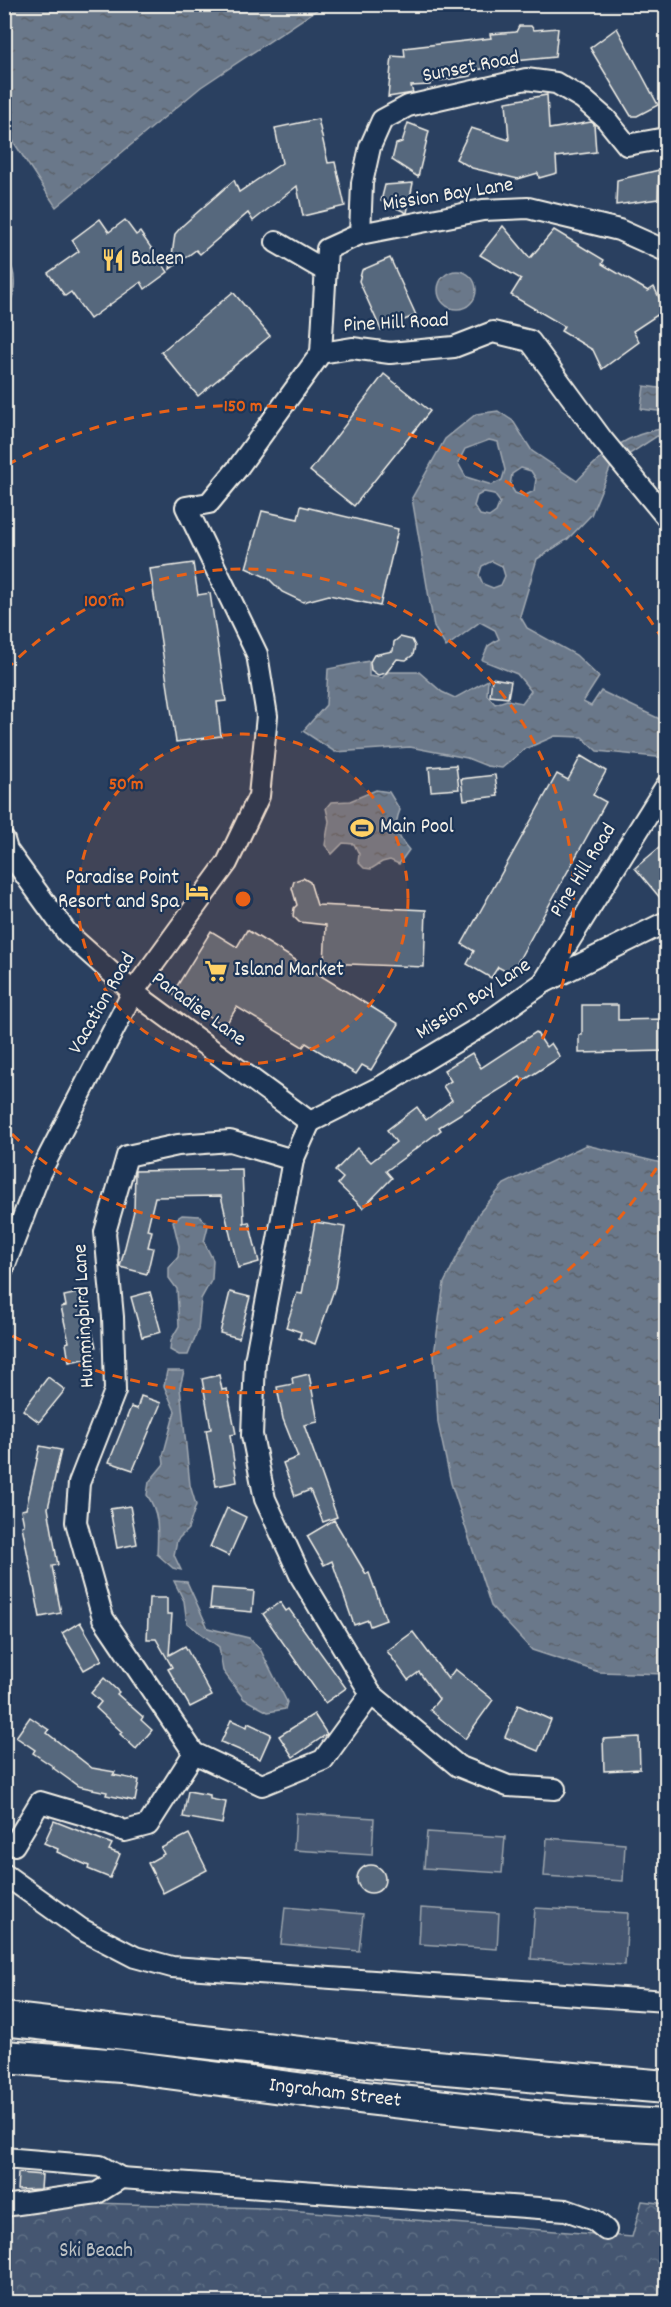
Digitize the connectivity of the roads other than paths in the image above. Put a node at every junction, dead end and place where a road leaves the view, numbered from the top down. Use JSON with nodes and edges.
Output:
{"nodes":[{"id":1,"x":666,"y":138,"type":"edge"},
{"id":2,"x":360,"y":234,"type":"junction"},
{"id":3,"x":276,"y":242,"type":"dead end"},
{"id":4,"x":666,"y":251,"type":"edge"},
{"id":5,"x":326,"y":271,"type":"junction"},
{"id":6,"x":321,"y":353,"type":"junction"},
{"id":7,"x":186,"y":507,"type":"joint"},
{"id":8,"x":666,"y":517,"type":"edge"},
{"id":9,"x":665,"y":787,"type":"edge"},
{"id":10,"x":4,"y":840,"type":"edge"},
{"id":11,"x":666,"y":922,"type":"edge"},
{"id":12,"x":543,"y":983,"type":"junction"},
{"id":13,"x":133,"y":992,"type":"junction"},
{"id":14,"x":310,"y":1122,"type":"junction"},
{"id":15,"x":294,"y":1160,"type":"junction"},
{"id":16,"x":6,"y":1254,"type":"edge"},
{"id":17,"x":371,"y":1694,"type":"junction"},
{"id":18,"x":194,"y":1753,"type":"junction"},
{"id":19,"x":555,"y":1789,"type":"dead end"},
{"id":20,"x":14,"y":1845,"type":"dead end"},
{"id":21,"x":4,"y":1874,"type":"edge"},
{"id":22,"x":666,"y":2001,"type":"edge"},
{"id":23,"x":4,"y":2019,"type":"edge"},
{"id":24,"x":4,"y":2058,"type":"edge"},
{"id":25,"x":666,"y":2086,"type":"edge"},
{"id":26,"x":666,"y":2126,"type":"edge"},
{"id":27,"x":4,"y":2158,"type":"edge"},
{"id":28,"x":122,"y":2178,"type":"junction"},
{"id":29,"x":4,"y":2206,"type":"edge"},
{"id":30,"x":606,"y":2230,"type":"dead end"}],
"edges":[{"from":1,"to":2,"type":"street","name":"Sunset Road"},
{"from":2,"to":4,"type":"street","name":"Mission Bay Lane"},
{"from":2,"to":5,"type":"street","name":"Mission Bay Lane"},
{"from":3,"to":5,"type":"street"},
{"from":5,"to":6,"type":"street","name":"Mission Bay Lane"},
{"from":6,"to":7,"type":"street","name":"Pine Hill Road"},
{"from":6,"to":8,"type":"street","name":"Pine Hill Road"},
{"from":7,"to":13,"type":"street","name":"Vacation Road"},
{"from":9,"to":12,"type":"street","name":"Pine Hill Road"},
{"from":10,"to":13,"type":"street","name":"Paradise Lane"},
{"from":11,"to":12,"type":"street","name":"Mission Bay Lane"},
{"from":12,"to":14,"type":"street","name":"Mission Bay Lane"},
{"from":13,"to":14,"type":"street","name":"Paradise Lane"},
{"from":13,"to":16,"type":"street","name":"Vacation Road"},
{"from":14,"to":15,"type":"street"},
{"from":15,"to":17,"type":"street"},
{"from":15,"to":18,"type":"street","name":"Hummingbird Lane"},
{"from":17,"to":18,"type":"street"},
{"from":17,"to":19,"type":"street"},
{"from":18,"to":20,"type":"street"},
{"from":21,"to":22,"type":"street"},
{"from":23,"to":25,"type":"main road","name":"Ingraham Street"},
{"from":24,"to":26,"type":"main road","name":"Ingraham Street"},
{"from":27,"to":28,"type":"street"},
{"from":28,"to":29,"type":"street"},
{"from":28,"to":30,"type":"street"}]}
